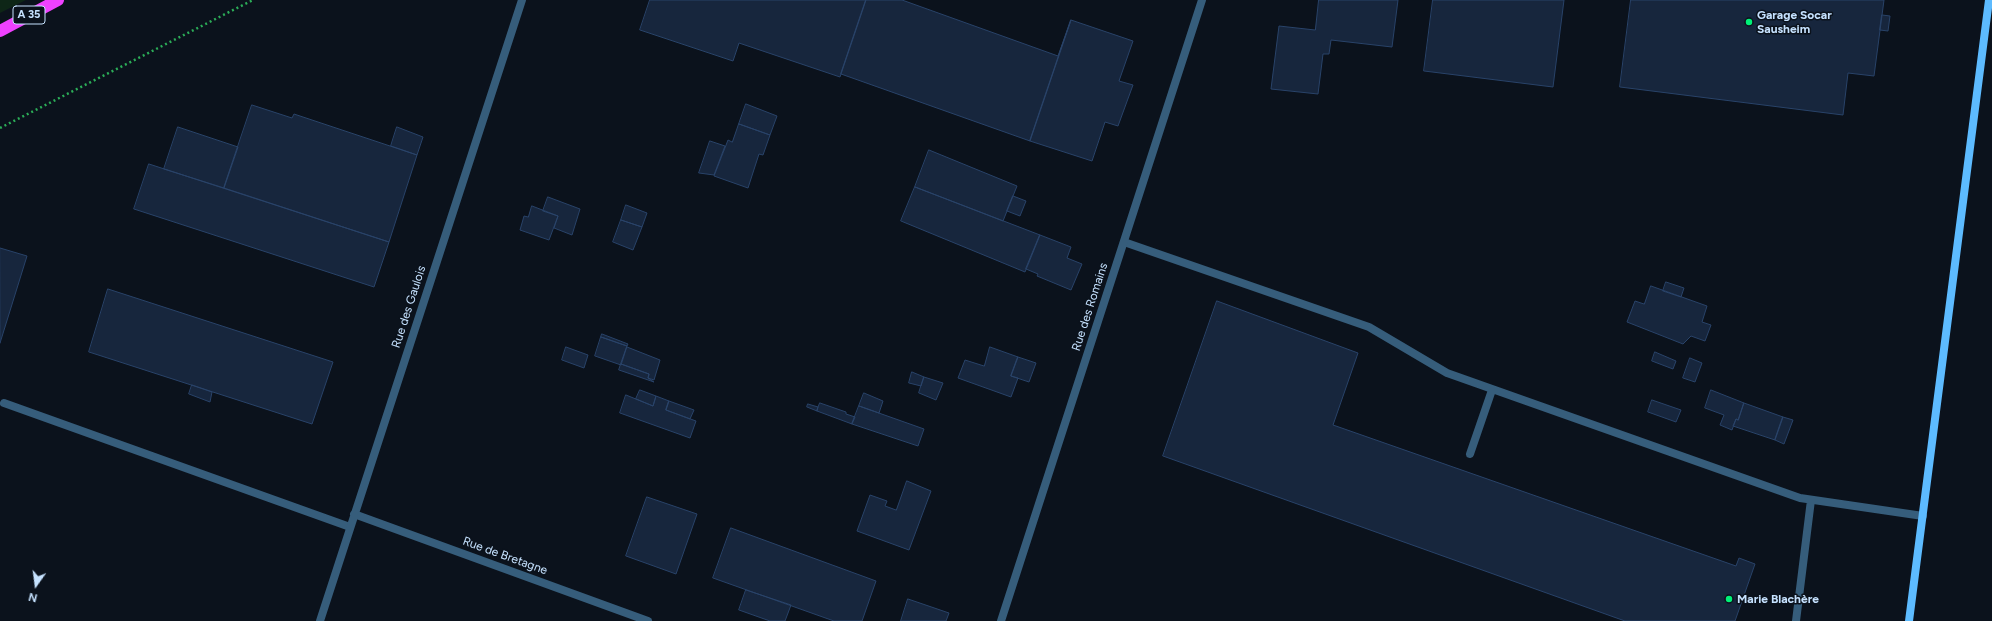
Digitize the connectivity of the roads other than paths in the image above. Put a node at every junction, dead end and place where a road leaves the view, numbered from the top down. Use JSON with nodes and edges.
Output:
{"nodes":[{"id":1,"x":58,"y":0,"type":"edge"},
{"id":2,"x":522,"y":0,"type":"edge"},
{"id":3,"x":1202,"y":0,"type":"edge"},
{"id":4,"x":1988,"y":0,"type":"edge"},
{"id":5,"x":0,"y":31,"type":"edge"},
{"id":6,"x":1124,"y":242,"type":"junction"},
{"id":7,"x":1492,"y":390,"type":"junction"},
{"id":8,"x":4,"y":403,"type":"dead end"},
{"id":9,"x":1470,"y":454,"type":"dead end"},
{"id":10,"x":1811,"y":500,"type":"junction"},
{"id":11,"x":354,"y":514,"type":"junction"},
{"id":12,"x":1923,"y":516,"type":"junction"},
{"id":13,"x":350,"y":527,"type":"junction"},
{"id":14,"x":320,"y":621,"type":"edge"},
{"id":15,"x":648,"y":621,"type":"edge"},
{"id":16,"x":1001,"y":621,"type":"edge"},
{"id":17,"x":1796,"y":621,"type":"edge"},
{"id":18,"x":1909,"y":621,"type":"edge"}],
"edges":[{"from":1,"to":5,"type":"highway","number":"A 35"},
{"from":2,"to":11,"type":"street","name":"Rue des Gaulois"},
{"from":3,"to":6,"type":"street","name":"Rue des Romains"},
{"from":4,"to":12,"type":"main road"},
{"from":6,"to":7,"type":"street"},
{"from":6,"to":16,"type":"street","name":"Rue des Romains"},
{"from":7,"to":9,"type":"street"},
{"from":7,"to":10,"type":"street"},
{"from":8,"to":13,"type":"street"},
{"from":10,"to":12,"type":"street"},
{"from":10,"to":17,"type":"street"},
{"from":11,"to":13,"type":"street","name":"Rue des Gaulois"},
{"from":11,"to":15,"type":"street","name":"Rue de Bretagne"},
{"from":12,"to":18,"type":"main road"},
{"from":13,"to":14,"type":"street","name":"Rue des Gaulois"}]}
